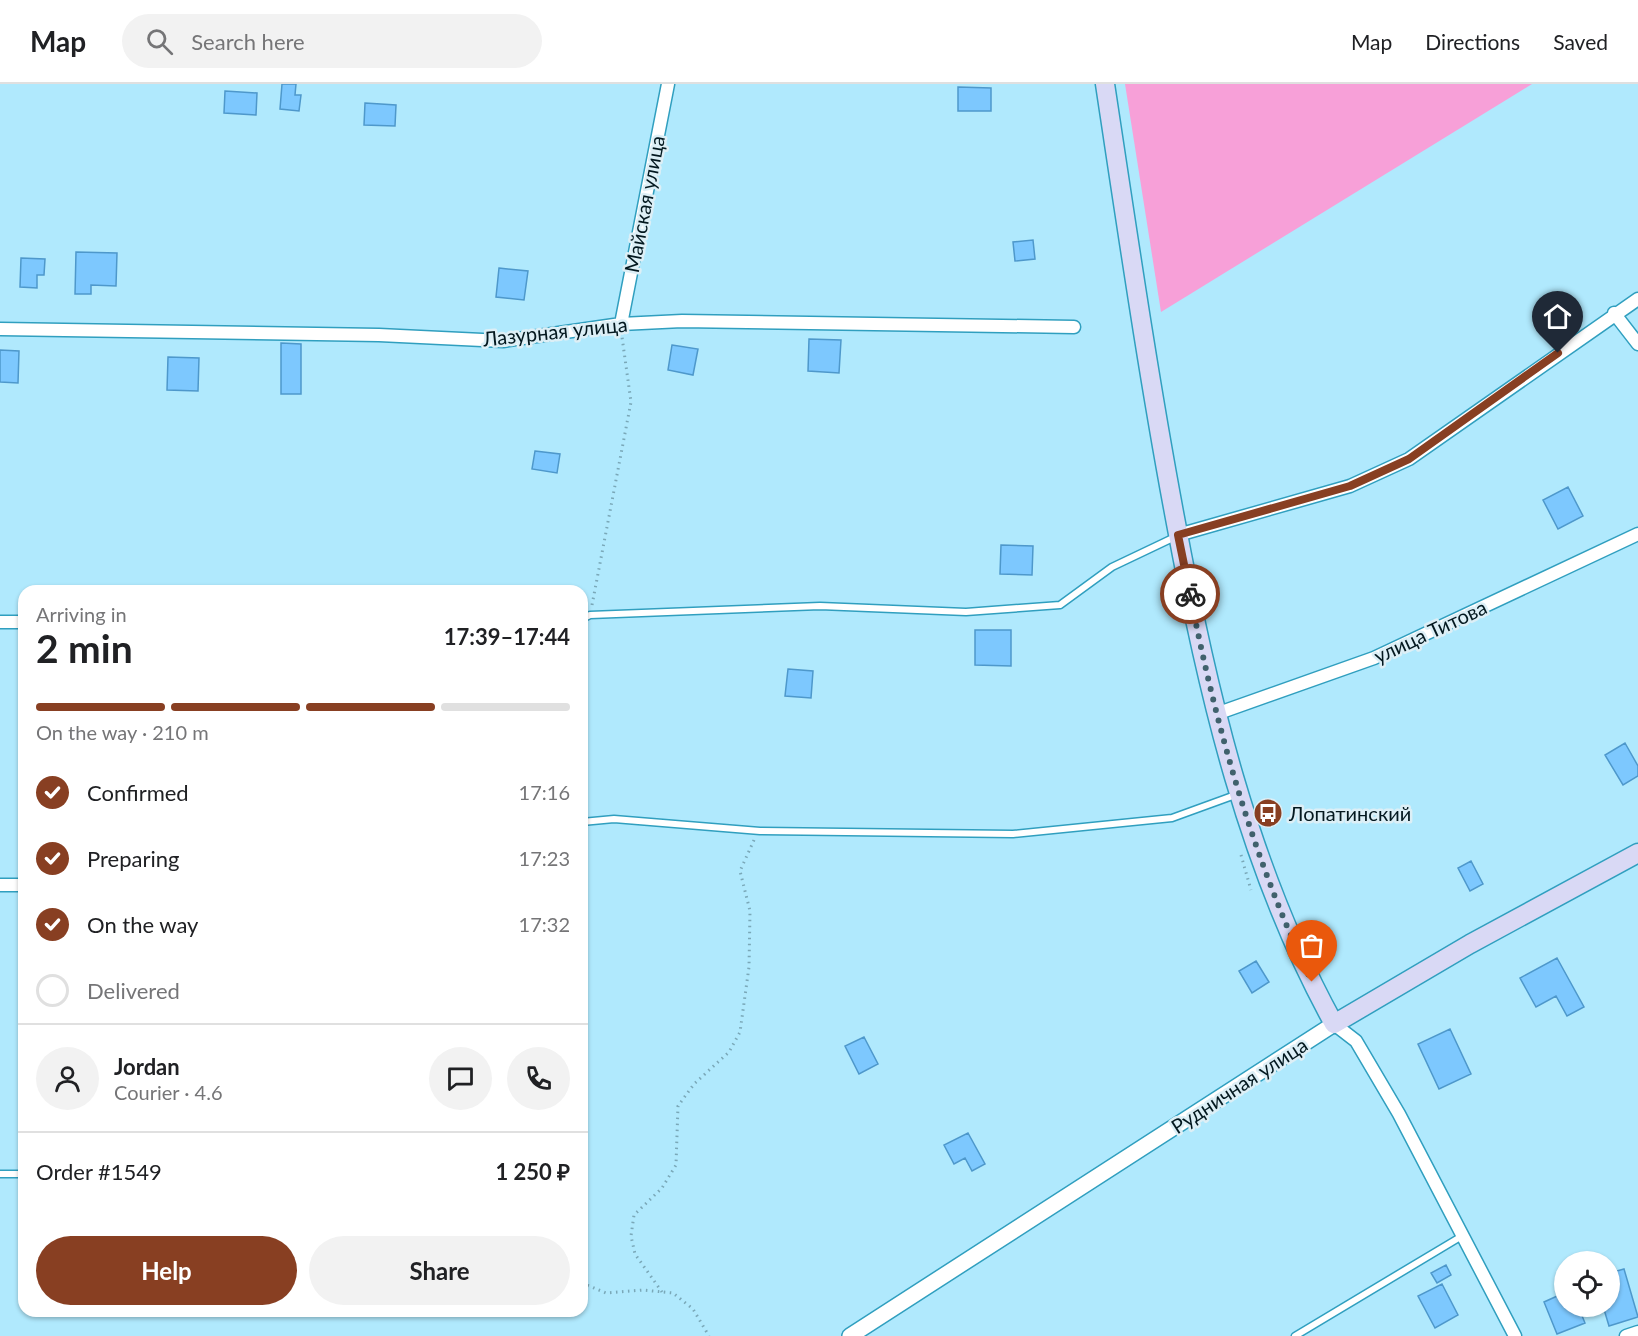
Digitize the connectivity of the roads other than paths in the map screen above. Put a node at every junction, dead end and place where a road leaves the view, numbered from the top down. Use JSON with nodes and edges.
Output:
{"nodes":[{"id":1,"x":668,"y":84,"type":"edge"},
{"id":2,"x":1105,"y":84,"type":"edge"},
{"id":3,"x":1638,"y":299,"type":"edge"},
{"id":4,"x":1614,"y":313,"type":"junction"},
{"id":5,"x":621,"y":324,"type":"junction"},
{"id":6,"x":1074,"y":327,"type":"dead end"},
{"id":7,"x":0,"y":329,"type":"edge"},
{"id":8,"x":1638,"y":344,"type":"edge"},
{"id":9,"x":1638,"y":534,"type":"edge"},
{"id":10,"x":1178,"y":535,"type":"junction"},
{"id":11,"x":588,"y":616,"type":"edge"},
{"id":12,"x":0,"y":622,"type":"edge"},
{"id":13,"x":18,"y":622,"type":"edge"},
{"id":14,"x":1216,"y":714,"type":"junction"},
{"id":15,"x":1238,"y":793,"type":"junction"},
{"id":16,"x":588,"y":821,"type":"edge"},
{"id":17,"x":1638,"y":853,"type":"edge"},
{"id":18,"x":0,"y":885,"type":"edge"},
{"id":19,"x":18,"y":885,"type":"edge"},
{"id":20,"x":1334,"y":1024,"type":"junction"},
{"id":21,"x":0,"y":1174,"type":"edge"},
{"id":22,"x":18,"y":1174,"type":"edge"},
{"id":23,"x":1462,"y":1236,"type":"junction"},
{"id":24,"x":1638,"y":1332,"type":"edge"},
{"id":25,"x":850,"y":1336,"type":"edge"},
{"id":26,"x":1295,"y":1336,"type":"edge"},
{"id":27,"x":1515,"y":1336,"type":"edge"},
{"id":28,"x":1626,"y":1336,"type":"edge"}],
"edges":[{"from":1,"to":5,"type":"street","name":"Майская улица"},
{"from":2,"to":10,"type":"main road"},
{"from":3,"to":4,"type":"street"},
{"from":4,"to":8,"type":"street"},
{"from":4,"to":10,"type":"street"},
{"from":5,"to":6,"type":"street","name":"Лазурная улица"},
{"from":5,"to":7,"type":"street","name":"Лазурная улица"},
{"from":9,"to":14,"type":"street","name":"улица Титова"},
{"from":10,"to":11,"type":"lane"},
{"from":10,"to":14,"type":"main road"},
{"from":12,"to":13,"type":"street"},
{"from":14,"to":15,"type":"main road"},
{"from":15,"to":16,"type":"lane"},
{"from":15,"to":20,"type":"main road"},
{"from":17,"to":20,"type":"main road","name":"Рудничная улица"},
{"from":18,"to":19,"type":"street"},
{"from":20,"to":23,"type":"street"},
{"from":20,"to":25,"type":"street","name":"Рудничная улица"},
{"from":21,"to":22,"type":"lane"},
{"from":23,"to":26,"type":"lane"},
{"from":23,"to":27,"type":"street"},
{"from":24,"to":28,"type":"street"}]}
